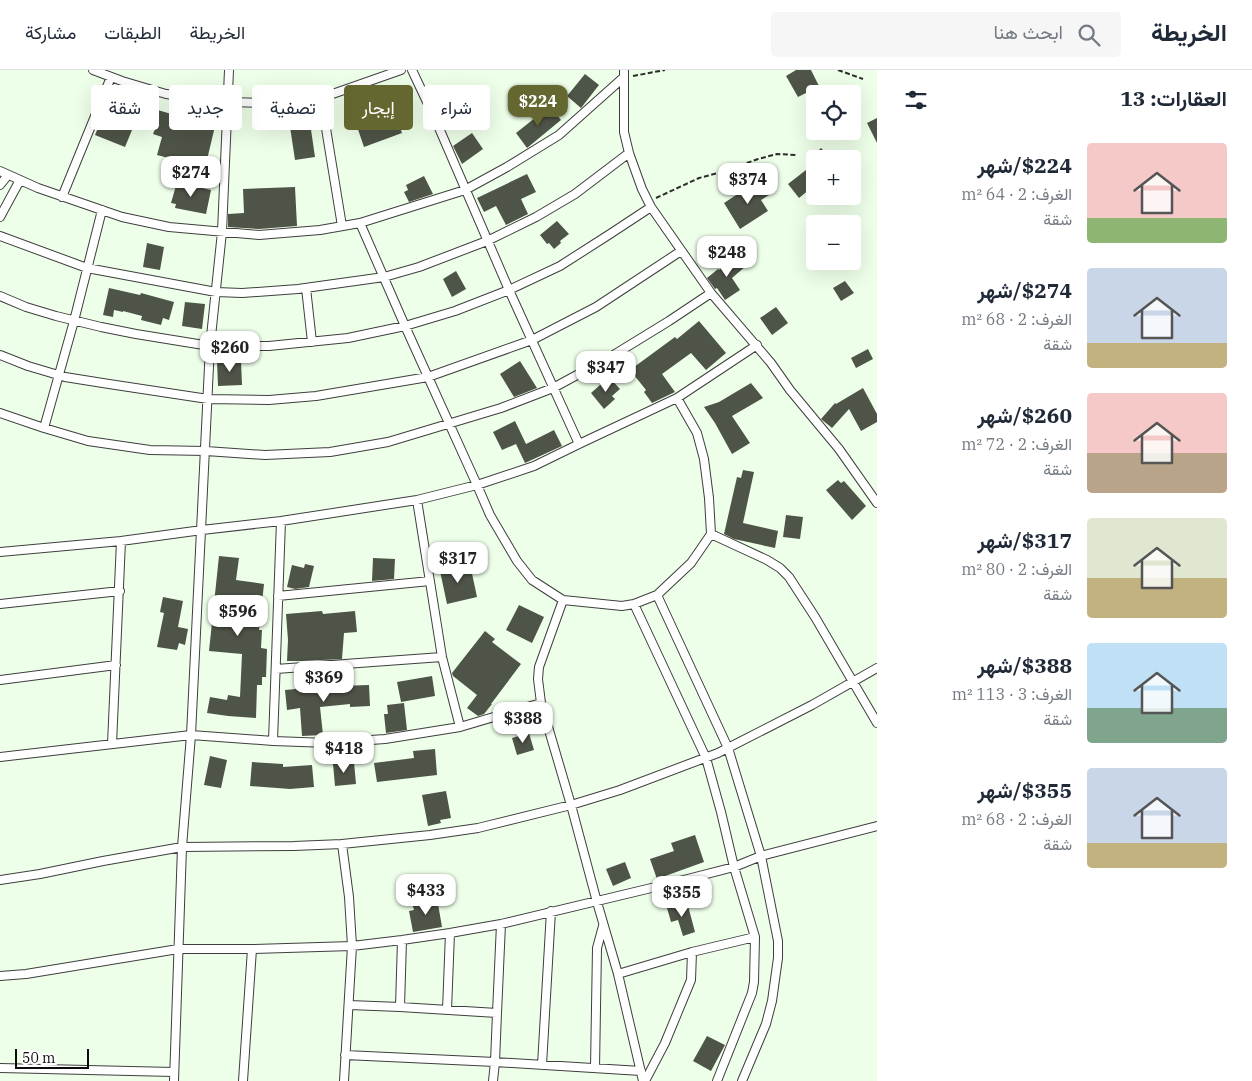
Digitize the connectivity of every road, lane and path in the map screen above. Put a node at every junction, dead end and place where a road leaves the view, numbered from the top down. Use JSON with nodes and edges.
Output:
{"nodes":[{"id":1,"x":93,"y":70,"type":"edge"},
{"id":2,"x":229,"y":70,"type":"edge"},
{"id":3,"x":401,"y":70,"type":"edge"},
{"id":4,"x":412,"y":70,"type":"edge"},
{"id":5,"x":665,"y":70,"type":"edge"},
{"id":6,"x":838,"y":70,"type":"edge"},
{"id":7,"x":624,"y":74,"type":"edge"},
{"id":8,"x":111,"y":77,"type":"junction"},
{"id":9,"x":863,"y":79,"type":"dead end"},
{"id":10,"x":229,"y":85,"type":"edge"},
{"id":11,"x":334,"y":93,"type":"edge"},
{"id":12,"x":169,"y":94,"type":"edge"},
{"id":13,"x":227,"y":130,"type":"edge"},
{"id":14,"x":326,"y":130,"type":"edge"},
{"id":15,"x":629,"y":153,"type":"junction"},
{"id":16,"x":796,"y":155,"type":"dead end"},
{"id":17,"x":0,"y":171,"type":"edge"},
{"id":18,"x":8,"y":175,"type":"junction"},
{"id":19,"x":20,"y":180,"type":"junction"},
{"id":20,"x":0,"y":185,"type":"edge"},
{"id":21,"x":465,"y":190,"type":"junction"},
{"id":22,"x":62,"y":197,"type":"junction"},
{"id":23,"x":650,"y":204,"type":"junction"},
{"id":24,"x":102,"y":210,"type":"junction"},
{"id":25,"x":0,"y":217,"type":"edge"},
{"id":26,"x":360,"y":223,"type":"junction"},
{"id":27,"x":342,"y":226,"type":"junction"},
{"id":28,"x":222,"y":232,"type":"junction"},
{"id":29,"x":0,"y":236,"type":"edge"},
{"id":30,"x":487,"y":240,"type":"junction"},
{"id":31,"x":682,"y":251,"type":"junction"},
{"id":32,"x":87,"y":268,"type":"junction"},
{"id":33,"x":384,"y":277,"type":"junction"},
{"id":34,"x":306,"y":288,"type":"junction"},
{"id":35,"x":509,"y":290,"type":"junction"},
{"id":36,"x":216,"y":292,"type":"junction"},
{"id":37,"x":711,"y":293,"type":"junction"},
{"id":38,"x":0,"y":296,"type":"edge"},
{"id":39,"x":74,"y":321,"type":"junction"},
{"id":40,"x":405,"y":326,"type":"junction"},
{"id":41,"x":532,"y":340,"type":"junction"},
{"id":42,"x":312,"y":342,"type":"junction"},
{"id":43,"x":757,"y":345,"type":"junction"},
{"id":44,"x":210,"y":346,"type":"junction"},
{"id":45,"x":0,"y":355,"type":"edge"},
{"id":46,"x":59,"y":375,"type":"junction"},
{"id":47,"x":428,"y":377,"type":"junction"},
{"id":48,"x":553,"y":388,"type":"junction"},
{"id":49,"x":677,"y":398,"type":"junction"},
{"id":50,"x":208,"y":399,"type":"junction"},
{"id":51,"x":0,"y":412,"type":"edge"},
{"id":52,"x":450,"y":424,"type":"junction"},
{"id":53,"x":44,"y":428,"type":"junction"},
{"id":54,"x":579,"y":444,"type":"junction"},
{"id":55,"x":206,"y":451,"type":"junction"},
{"id":56,"x":478,"y":485,"type":"junction"},
{"id":57,"x":417,"y":500,"type":"junction"},
{"id":58,"x":877,"y":503,"type":"edge"},
{"id":59,"x":282,"y":521,"type":"junction"},
{"id":60,"x":202,"y":530,"type":"junction"},
{"id":61,"x":711,"y":534,"type":"junction"},
{"id":62,"x":121,"y":541,"type":"junction"},
{"id":63,"x":0,"y":552,"type":"edge"},
{"id":64,"x":430,"y":581,"type":"junction"},
{"id":65,"x":120,"y":591,"type":"junction"},
{"id":66,"x":658,"y":595,"type":"junction"},
{"id":67,"x":278,"y":596,"type":"junction"},
{"id":68,"x":563,"y":600,"type":"junction"},
{"id":69,"x":0,"y":604,"type":"edge"},
{"id":70,"x":634,"y":604,"type":"junction"},
{"id":71,"x":442,"y":657,"type":"junction"},
{"id":72,"x":116,"y":665,"type":"junction"},
{"id":73,"x":877,"y":668,"type":"edge"},
{"id":74,"x":276,"y":669,"type":"junction"},
{"id":75,"x":0,"y":680,"type":"edge"},
{"id":76,"x":854,"y":682,"type":"junction"},
{"id":77,"x":541,"y":703,"type":"junction"},
{"id":78,"x":877,"y":723,"type":"edge"},
{"id":79,"x":460,"y":727,"type":"junction"},
{"id":80,"x":191,"y":735,"type":"junction"},
{"id":81,"x":273,"y":742,"type":"junction"},
{"id":82,"x":112,"y":744,"type":"junction"},
{"id":83,"x":728,"y":748,"type":"junction"},
{"id":84,"x":0,"y":757,"type":"edge"},
{"id":85,"x":706,"y":758,"type":"junction"},
{"id":86,"x":571,"y":805,"type":"junction"},
{"id":87,"x":877,"y":826,"type":"edge"},
{"id":88,"x":342,"y":844,"type":"junction"},
{"id":89,"x":182,"y":847,"type":"junction"},
{"id":90,"x":761,"y":856,"type":"junction"},
{"id":91,"x":734,"y":867,"type":"junction"},
{"id":92,"x":0,"y":880,"type":"edge"},
{"id":93,"x":597,"y":902,"type":"junction"},
{"id":94,"x":551,"y":912,"type":"junction"},
{"id":95,"x":502,"y":924,"type":"junction"},
{"id":96,"x":604,"y":925,"type":"junction"},
{"id":97,"x":450,"y":933,"type":"junction"},
{"id":98,"x":755,"y":937,"type":"junction"},
{"id":99,"x":402,"y":940,"type":"junction"},
{"id":100,"x":352,"y":946,"type":"junction"},
{"id":101,"x":178,"y":949,"type":"junction"},
{"id":102,"x":252,"y":949,"type":"junction"},
{"id":103,"x":692,"y":952,"type":"junction"},
{"id":104,"x":618,"y":974,"type":"junction"},
{"id":105,"x":0,"y":976,"type":"edge"},
{"id":106,"x":349,"y":1005,"type":"junction"},
{"id":107,"x":400,"y":1007,"type":"junction"},
{"id":108,"x":448,"y":1010,"type":"junction"},
{"id":109,"x":497,"y":1013,"type":"junction"},
{"id":110,"x":346,"y":1055,"type":"junction"},
{"id":111,"x":495,"y":1062,"type":"junction"},
{"id":112,"x":542,"y":1065,"type":"junction"},
{"id":113,"x":0,"y":1068,"type":"edge"},
{"id":114,"x":595,"y":1068,"type":"junction"},
{"id":115,"x":641,"y":1071,"type":"junction"},
{"id":116,"x":174,"y":1072,"type":"junction"},
{"id":117,"x":174,"y":1081,"type":"edge"},
{"id":118,"x":242,"y":1081,"type":"edge"},
{"id":119,"x":344,"y":1081,"type":"edge"},
{"id":120,"x":493,"y":1081,"type":"edge"},
{"id":121,"x":644,"y":1081,"type":"edge"},
{"id":122,"x":717,"y":1081,"type":"edge"},
{"id":123,"x":742,"y":1081,"type":"edge"}],
"edges":[{"from":1,"to":8,"type":"street"},
{"from":2,"to":10,"type":"street"},
{"from":3,"to":11,"type":"street"},
{"from":4,"to":21,"type":"street"},
{"from":5,"to":7,"type":"path"},
{"from":6,"to":9,"type":"path"},
{"from":7,"to":15,"type":"street"},
{"from":7,"to":21,"type":"street"},
{"from":8,"to":12,"type":"street"},
{"from":8,"to":22,"type":"street"},
{"from":13,"to":28,"type":"street"},
{"from":14,"to":27,"type":"street"},
{"from":15,"to":23,"type":"street"},
{"from":15,"to":30,"type":"street"},
{"from":16,"to":23,"type":"path"},
{"from":17,"to":18,"type":"street"},
{"from":18,"to":19,"type":"street"},
{"from":18,"to":20,"type":"street"},
{"from":19,"to":22,"type":"street"},
{"from":19,"to":25,"type":"street"},
{"from":21,"to":26,"type":"street"},
{"from":21,"to":30,"type":"street"},
{"from":22,"to":24,"type":"street"},
{"from":23,"to":31,"type":"street"},
{"from":23,"to":35,"type":"street"},
{"from":24,"to":28,"type":"street"},
{"from":24,"to":32,"type":"street"},
{"from":26,"to":27,"type":"street"},
{"from":26,"to":33,"type":"street"},
{"from":27,"to":28,"type":"street"},
{"from":28,"to":36,"type":"street"},
{"from":29,"to":32,"type":"street"},
{"from":30,"to":33,"type":"street"},
{"from":30,"to":35,"type":"street"},
{"from":31,"to":37,"type":"street"},
{"from":31,"to":41,"type":"street"},
{"from":32,"to":36,"type":"street"},
{"from":32,"to":39,"type":"street"},
{"from":33,"to":34,"type":"street"},
{"from":33,"to":40,"type":"street"},
{"from":34,"to":36,"type":"street"},
{"from":34,"to":42,"type":"street"},
{"from":35,"to":40,"type":"street"},
{"from":35,"to":41,"type":"street"},
{"from":36,"to":44,"type":"street"},
{"from":37,"to":43,"type":"street"},
{"from":37,"to":48,"type":"street"},
{"from":38,"to":39,"type":"street"},
{"from":39,"to":44,"type":"street"},
{"from":39,"to":46,"type":"street"},
{"from":40,"to":42,"type":"street"},
{"from":40,"to":47,"type":"street"},
{"from":41,"to":47,"type":"street"},
{"from":41,"to":48,"type":"street"},
{"from":42,"to":44,"type":"street"},
{"from":43,"to":49,"type":"street"},
{"from":43,"to":58,"type":"street"},
{"from":44,"to":50,"type":"street"},
{"from":45,"to":46,"type":"street"},
{"from":46,"to":50,"type":"street"},
{"from":46,"to":53,"type":"street"},
{"from":47,"to":50,"type":"street"},
{"from":47,"to":52,"type":"street"},
{"from":48,"to":52,"type":"street"},
{"from":48,"to":54,"type":"street"},
{"from":49,"to":54,"type":"street"},
{"from":49,"to":61,"type":"street"},
{"from":50,"to":55,"type":"street"},
{"from":51,"to":53,"type":"street"},
{"from":52,"to":55,"type":"street"},
{"from":52,"to":56,"type":"street"},
{"from":53,"to":55,"type":"street"},
{"from":54,"to":56,"type":"street"},
{"from":55,"to":60,"type":"street"},
{"from":56,"to":57,"type":"street"},
{"from":56,"to":68,"type":"street"},
{"from":57,"to":59,"type":"street"},
{"from":57,"to":64,"type":"street"},
{"from":59,"to":60,"type":"street"},
{"from":59,"to":67,"type":"street"},
{"from":60,"to":62,"type":"street"},
{"from":60,"to":80,"type":"street"},
{"from":61,"to":66,"type":"street"},
{"from":61,"to":76,"type":"street"},
{"from":62,"to":63,"type":"street"},
{"from":62,"to":65,"type":"street"},
{"from":64,"to":67,"type":"street"},
{"from":64,"to":71,"type":"street"},
{"from":65,"to":69,"type":"street"},
{"from":65,"to":72,"type":"street"},
{"from":66,"to":70,"type":"street"},
{"from":66,"to":83,"type":"street"},
{"from":67,"to":74,"type":"street"},
{"from":68,"to":70,"type":"street"},
{"from":68,"to":77,"type":"street"},
{"from":70,"to":85,"type":"street"},
{"from":71,"to":74,"type":"street"},
{"from":71,"to":79,"type":"street"},
{"from":72,"to":75,"type":"street"},
{"from":72,"to":82,"type":"street"},
{"from":73,"to":76,"type":"street"},
{"from":74,"to":81,"type":"street"},
{"from":76,"to":78,"type":"street"},
{"from":76,"to":83,"type":"street"},
{"from":77,"to":79,"type":"street"},
{"from":77,"to":86,"type":"street"},
{"from":79,"to":81,"type":"street"},
{"from":80,"to":81,"type":"street"},
{"from":80,"to":82,"type":"street"},
{"from":80,"to":89,"type":"street"},
{"from":82,"to":84,"type":"street"},
{"from":83,"to":85,"type":"street"},
{"from":83,"to":90,"type":"street"},
{"from":85,"to":86,"type":"street"},
{"from":85,"to":91,"type":"street"},
{"from":86,"to":88,"type":"street"},
{"from":86,"to":93,"type":"street"},
{"from":87,"to":90,"type":"street"},
{"from":88,"to":89,"type":"street"},
{"from":88,"to":100,"type":"street"},
{"from":89,"to":92,"type":"street"},
{"from":89,"to":101,"type":"street"},
{"from":90,"to":91,"type":"street"},
{"from":90,"to":123,"type":"street"},
{"from":91,"to":93,"type":"street"},
{"from":91,"to":98,"type":"street"},
{"from":93,"to":94,"type":"street"},
{"from":93,"to":96,"type":"street"},
{"from":94,"to":95,"type":"street"},
{"from":94,"to":112,"type":"street"},
{"from":95,"to":97,"type":"street"},
{"from":95,"to":109,"type":"street"},
{"from":96,"to":104,"type":"street"},
{"from":96,"to":114,"type":"street"},
{"from":97,"to":99,"type":"street"},
{"from":97,"to":108,"type":"street"},
{"from":98,"to":103,"type":"street"},
{"from":98,"to":122,"type":"street"},
{"from":99,"to":100,"type":"street"},
{"from":99,"to":107,"type":"street"},
{"from":100,"to":102,"type":"street"},
{"from":100,"to":106,"type":"street"},
{"from":101,"to":102,"type":"street"},
{"from":101,"to":105,"type":"street"},
{"from":101,"to":116,"type":"street"},
{"from":102,"to":118,"type":"street"},
{"from":103,"to":104,"type":"street"},
{"from":103,"to":121,"type":"street"},
{"from":104,"to":115,"type":"street"},
{"from":106,"to":107,"type":"street"},
{"from":106,"to":110,"type":"street"},
{"from":107,"to":108,"type":"street"},
{"from":108,"to":109,"type":"street"},
{"from":109,"to":111,"type":"street"},
{"from":110,"to":111,"type":"street"},
{"from":110,"to":119,"type":"street"},
{"from":111,"to":112,"type":"street"},
{"from":111,"to":120,"type":"street"},
{"from":112,"to":114,"type":"street"},
{"from":113,"to":116,"type":"street"},
{"from":114,"to":115,"type":"street"},
{"from":115,"to":121,"type":"street"},
{"from":116,"to":117,"type":"street"}]}
